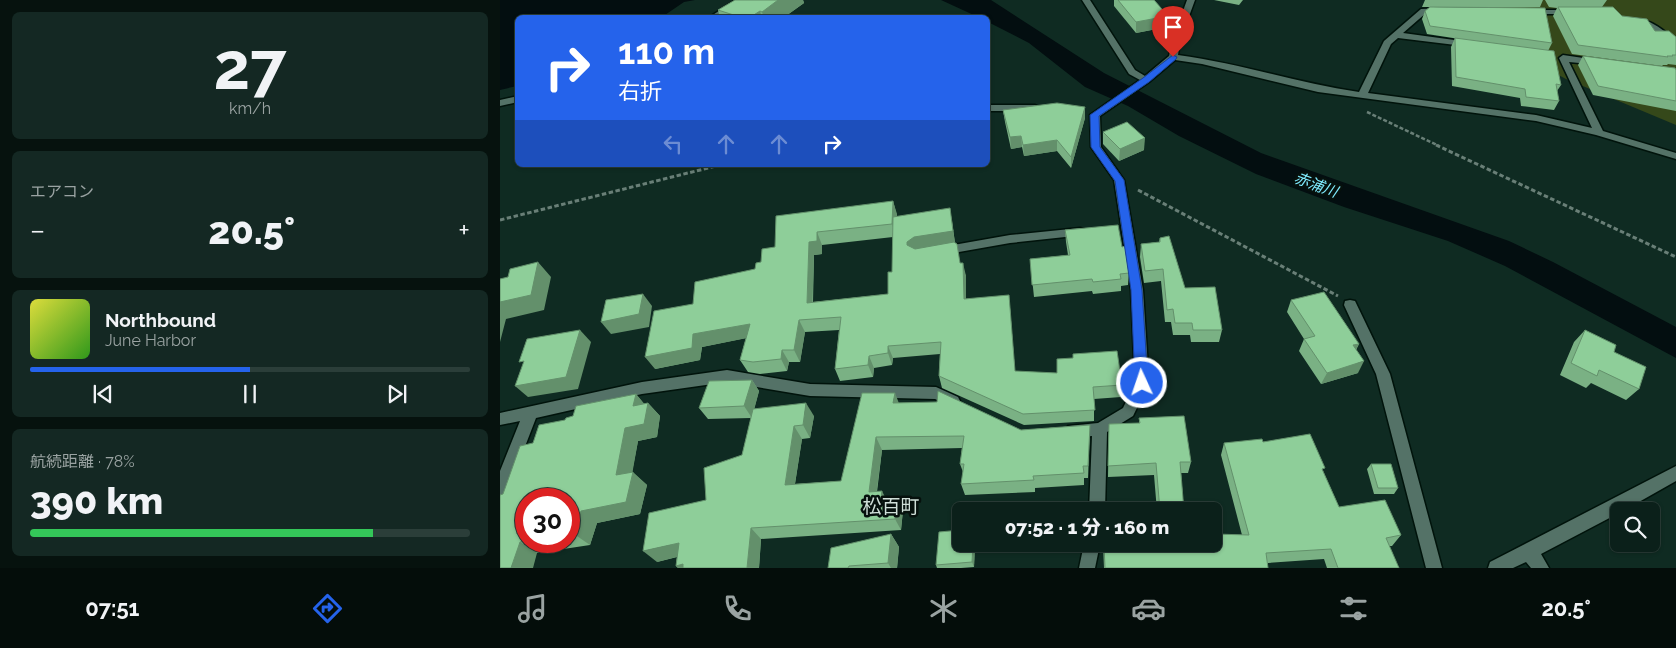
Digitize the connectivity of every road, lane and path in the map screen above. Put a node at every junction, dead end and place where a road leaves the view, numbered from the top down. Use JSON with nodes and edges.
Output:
{"nodes":[{"id":1,"x":742,"y":0,"type":"edge"},
{"id":2,"x":1086,"y":0,"type":"edge"},
{"id":3,"x":1191,"y":0,"type":"edge"},
{"id":4,"x":1454,"y":10,"type":"edge"},
{"id":5,"x":1518,"y":12,"type":"edge"},
{"id":6,"x":1581,"y":12,"type":"edge"},
{"id":7,"x":717,"y":15,"type":"edge"},
{"id":8,"x":1628,"y":18,"type":"edge"},
{"id":9,"x":1397,"y":35,"type":"junction"},
{"id":10,"x":1475,"y":46,"type":"edge"},
{"id":11,"x":1676,"y":46,"type":"edge"},
{"id":12,"x":1173,"y":57,"type":"junction"},
{"id":13,"x":1609,"y":64,"type":"edge"},
{"id":14,"x":1146,"y":80,"type":"junction"},
{"id":15,"x":1362,"y":95,"type":"junction"},
{"id":16,"x":515,"y":100,"type":"edge"},
{"id":17,"x":500,"y":104,"type":"edge"},
{"id":18,"x":990,"y":108,"type":"edge"},
{"id":19,"x":1047,"y":108,"type":"edge"},
{"id":20,"x":1363,"y":110,"type":"dead end"},
{"id":21,"x":1598,"y":133,"type":"junction"},
{"id":22,"x":1676,"y":156,"type":"edge"},
{"id":23,"x":712,"y":167,"type":"edge"},
{"id":24,"x":1120,"y":180,"type":"junction"},
{"id":25,"x":500,"y":220,"type":"edge"},
{"id":26,"x":1088,"y":232,"type":"edge"},
{"id":27,"x":927,"y":254,"type":"edge"},
{"id":28,"x":1676,"y":258,"type":"edge"},
{"id":29,"x":1350,"y":305,"type":"joint"},
{"id":30,"x":962,"y":406,"type":"edge"},
{"id":31,"x":530,"y":413,"type":"junction"},
{"id":32,"x":500,"y":420,"type":"edge"},
{"id":33,"x":1100,"y":429,"type":"junction"},
{"id":34,"x":1061,"y":431,"type":"edge"},
{"id":35,"x":1676,"y":473,"type":"edge"},
{"id":36,"x":500,"y":492,"type":"edge"},
{"id":37,"x":1097,"y":502,"type":"edge"},
{"id":38,"x":1090,"y":552,"type":"edge"},
{"id":39,"x":1529,"y":552,"type":"junction"},
{"id":40,"x":1087,"y":568,"type":"edge"},
{"id":41,"x":1434,"y":568,"type":"edge"},
{"id":42,"x":1496,"y":568,"type":"edge"},
{"id":43,"x":1541,"y":568,"type":"edge"}],
"edges":[{"from":1,"to":7,"type":"street"},
{"from":2,"to":14,"type":"street"},
{"from":3,"to":12,"type":"street"},
{"from":4,"to":9,"type":"street"},
{"from":5,"to":6,"type":"street"},
{"from":8,"to":11,"type":"street"},
{"from":9,"to":10,"type":"street"},
{"from":9,"to":15,"type":"street"},
{"from":12,"to":14,"type":"street"},
{"from":12,"to":15,"type":"street"},
{"from":13,"to":21,"type":"street"},
{"from":14,"to":24,"type":"street"},
{"from":15,"to":21,"type":"street"},
{"from":16,"to":17,"type":"street"},
{"from":18,"to":19,"type":"street"},
{"from":20,"to":28,"type":"path"},
{"from":21,"to":22,"type":"street"},
{"from":23,"to":25,"type":"path"},
{"from":24,"to":29,"type":"path"},
{"from":24,"to":33,"type":"street"},
{"from":26,"to":27,"type":"street"},
{"from":29,"to":41,"type":"street"},
{"from":30,"to":31,"type":"street"},
{"from":31,"to":32,"type":"street"},
{"from":31,"to":36,"type":"street"},
{"from":33,"to":34,"type":"street"},
{"from":33,"to":37,"type":"street"},
{"from":35,"to":39,"type":"street"},
{"from":38,"to":40,"type":"street"},
{"from":39,"to":42,"type":"street"},
{"from":39,"to":43,"type":"street"}]}
